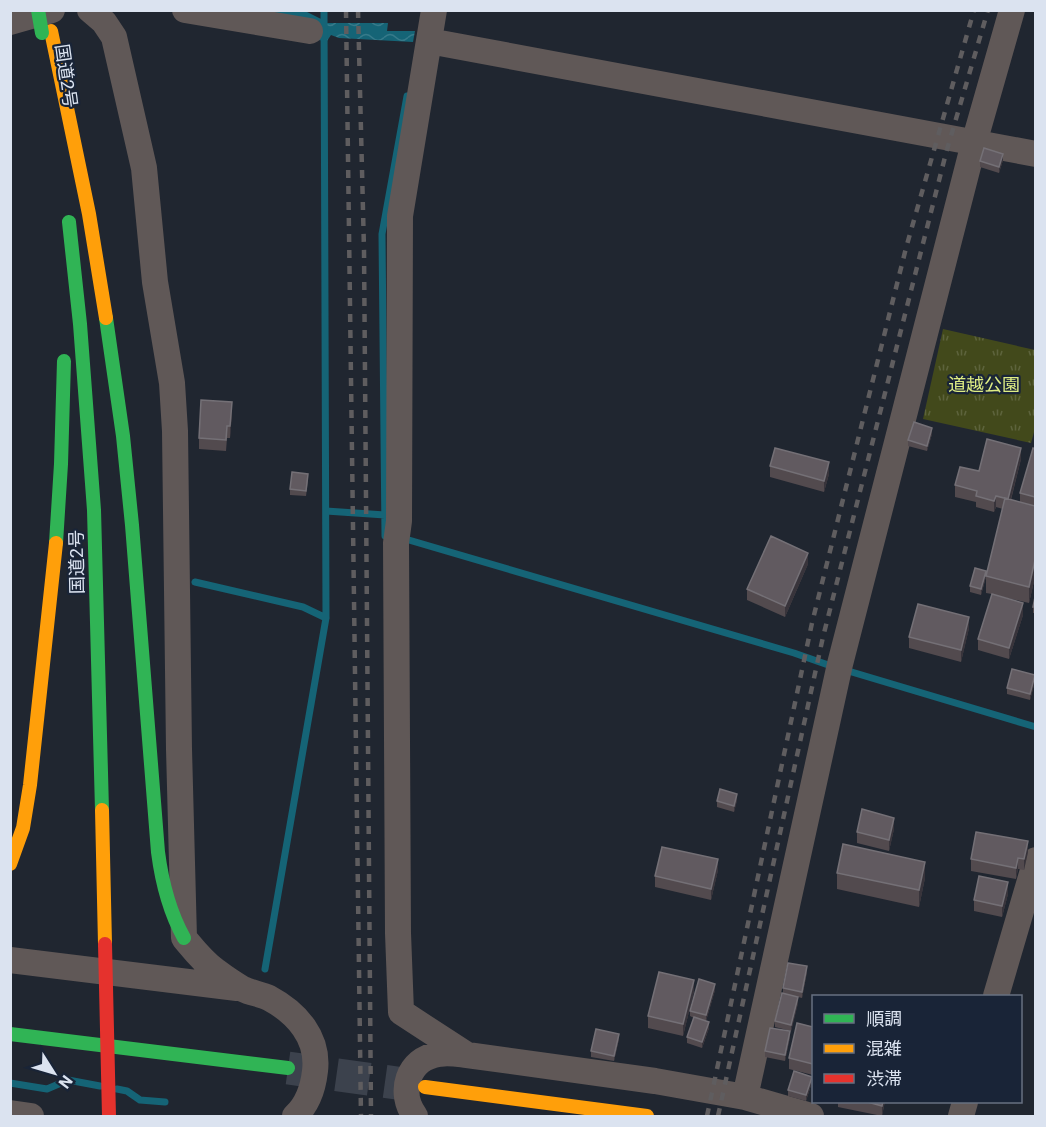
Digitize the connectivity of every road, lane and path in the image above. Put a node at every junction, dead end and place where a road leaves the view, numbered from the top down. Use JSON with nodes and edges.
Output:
{"nodes":[{"id":1,"x":38,"y":10,"type":"edge"},
{"id":2,"x":45,"y":10,"type":"edge"},
{"id":3,"x":185,"y":10,"type":"edge"},
{"id":4,"x":434,"y":10,"type":"edge"},
{"id":5,"x":1012,"y":10,"type":"edge"},
{"id":6,"x":93,"y":11,"type":"edge"},
{"id":7,"x":10,"y":22,"type":"edge"},
{"id":8,"x":48,"y":25,"type":"edge"},
{"id":9,"x":310,"y":31,"type":"dead end"},
{"id":10,"x":429,"y":40,"type":"junction"},
{"id":11,"x":50,"y":91,"type":"dead end"},
{"id":12,"x":974,"y":143,"type":"junction"},
{"id":13,"x":1035,"y":154,"type":"edge"},
{"id":14,"x":67,"y":208,"type":"dead end"},
{"id":15,"x":73,"y":255,"type":"junction"},
{"id":16,"x":65,"y":302,"type":"dead end"},
{"id":17,"x":64,"y":350,"type":"dead end"},
{"id":18,"x":1035,"y":860,"type":"edge"},
{"id":19,"x":10,"y":864,"type":"edge"},
{"id":20,"x":184,"y":938,"type":"junction"},
{"id":21,"x":10,"y":960,"type":"edge"},
{"id":22,"x":243,"y":989,"type":"junction"},
{"id":23,"x":996,"y":995,"type":"edge"},
{"id":24,"x":10,"y":1034,"type":"edge"},
{"id":25,"x":467,"y":1055,"type":"junction"},
{"id":26,"x":288,"y":1068,"type":"tunnel mouth"},
{"id":27,"x":425,"y":1087,"type":"tunnel mouth"},
{"id":28,"x":745,"y":1097,"type":"junction"},
{"id":29,"x":10,"y":1113,"type":"edge"},
{"id":30,"x":32,"y":1116,"type":"edge"},
{"id":31,"x":109,"y":1116,"type":"edge"},
{"id":32,"x":295,"y":1116,"type":"edge"},
{"id":33,"x":415,"y":1116,"type":"edge"},
{"id":34,"x":647,"y":1116,"type":"edge"},
{"id":35,"x":811,"y":1116,"type":"edge"}],
"edges":[{"from":1,"to":8,"type":"main road","name":"国道2号","bridge":true},
{"from":2,"to":8,"type":"main road"},
{"from":3,"to":9,"type":"street"},
{"from":4,"to":10,"type":"street"},
{"from":5,"to":12,"type":"street"},
{"from":6,"to":20,"type":"street"},
{"from":7,"to":8,"type":"street"},
{"from":8,"to":11,"type":"main road","name":"国道2号"},
{"from":8,"to":20,"type":"main road"},
{"from":10,"to":12,"type":"street"},
{"from":10,"to":25,"type":"street"},
{"from":12,"to":13,"type":"street"},
{"from":12,"to":28,"type":"street"},
{"from":14,"to":15,"type":"main road","name":"国道2号"},
{"from":15,"to":16,"type":"main road"},
{"from":15,"to":31,"type":"main road","name":"国道2号","bridge":true},
{"from":17,"to":19,"type":"main road"},
{"from":18,"to":23,"type":"street"},
{"from":20,"to":22,"type":"street"},
{"from":21,"to":22,"type":"street"},
{"from":22,"to":32,"type":"street"},
{"from":24,"to":26,"type":"main road"},
{"from":25,"to":28,"type":"street"},
{"from":25,"to":33,"type":"street"},
{"from":27,"to":34,"type":"main road"},
{"from":28,"to":35,"type":"street"},
{"from":29,"to":30,"type":"street"}]}
